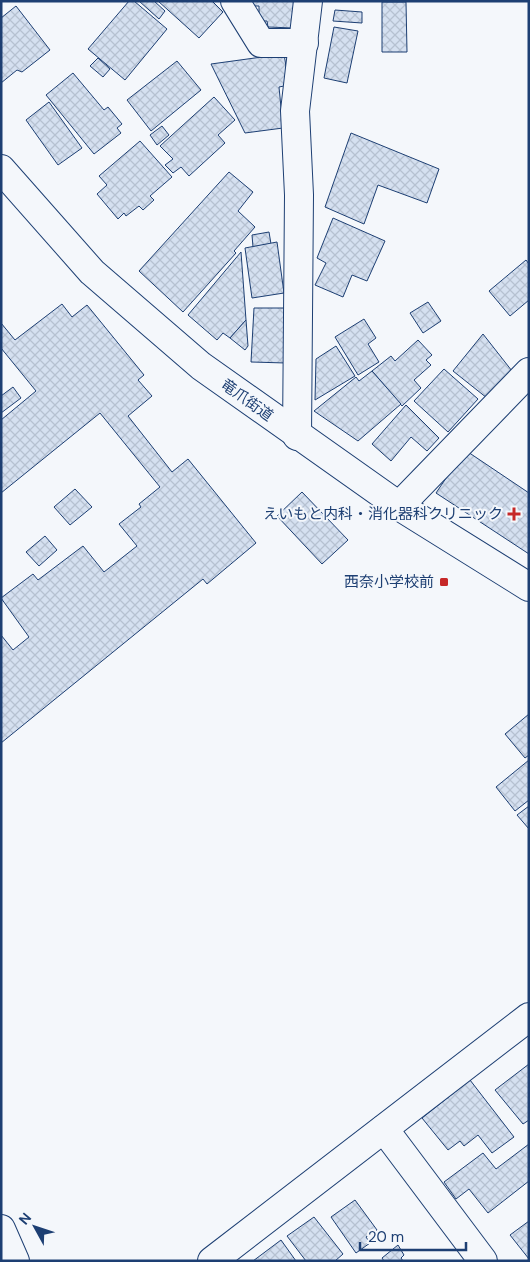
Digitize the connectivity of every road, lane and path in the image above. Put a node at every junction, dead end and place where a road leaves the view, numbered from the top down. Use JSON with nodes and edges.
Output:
{"nodes":[{"id":1,"x":235,"y":1,"type":"edge"},
{"id":2,"x":308,"y":1,"type":"edge"},
{"id":3,"x":304,"y":43,"type":"junction"},
{"id":4,"x":1,"y":169,"type":"edge"},
{"id":5,"x":529,"y":372,"type":"edge"},
{"id":6,"x":297,"y":436,"type":"junction"},
{"id":7,"x":399,"y":506,"type":"junction"},
{"id":8,"x":529,"y":587,"type":"edge"},
{"id":9,"x":529,"y":1017,"type":"edge"},
{"id":10,"x":384,"y":1128,"type":"junction"},
{"id":11,"x":1,"y":1229,"type":"edge"},
{"id":12,"x":15,"y":1261,"type":"edge"},
{"id":13,"x":212,"y":1261,"type":"edge"},
{"id":14,"x":483,"y":1261,"type":"edge"}],
"edges":[{"from":1,"to":3,"type":"street"},
{"from":2,"to":3,"type":"street"},
{"from":3,"to":6,"type":"street"},
{"from":4,"to":6,"type":"street","name":"竜爪街道"},
{"from":5,"to":7,"type":"street"},
{"from":6,"to":7,"type":"street","name":"竜爪街道"},
{"from":7,"to":8,"type":"street","name":"竜爪街道"},
{"from":9,"to":10,"type":"street"},
{"from":10,"to":13,"type":"street"},
{"from":10,"to":14,"type":"street"},
{"from":11,"to":12,"type":"street"}]}
